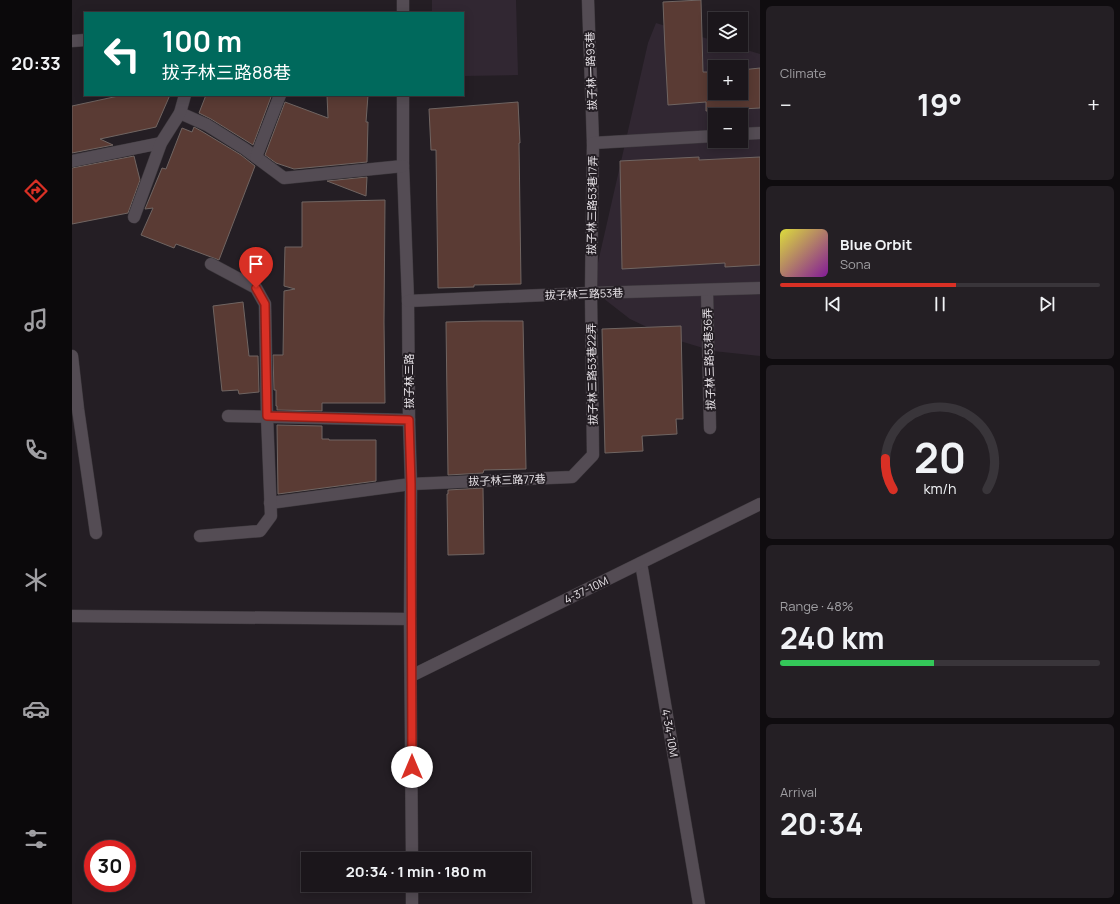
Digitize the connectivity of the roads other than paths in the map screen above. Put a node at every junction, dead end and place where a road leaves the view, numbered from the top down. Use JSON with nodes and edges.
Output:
{"nodes":[{"id":1,"x":403,"y":0,"type":"edge"},
{"id":2,"x":588,"y":0,"type":"edge"},
{"id":3,"x":403,"y":12,"type":"edge"},
{"id":4,"x":84,"y":40,"type":"edge"},
{"id":5,"x":72,"y":41,"type":"edge"},
{"id":6,"x":185,"y":96,"type":"edge"},
{"id":7,"x":280,"y":96,"type":"edge"},
{"id":8,"x":403,"y":96,"type":"edge"},
{"id":9,"x":180,"y":113,"type":"junction"},
{"id":10,"x":760,"y":133,"type":"edge"},
{"id":11,"x":748,"y":134,"type":"edge"},
{"id":12,"x":708,"y":136,"type":"edge"},
{"id":13,"x":161,"y":143,"type":"junction"},
{"id":14,"x":594,"y":143,"type":"junction"},
{"id":15,"x":256,"y":157,"type":"junction"},
{"id":16,"x":72,"y":161,"type":"edge"},
{"id":17,"x":403,"y":166,"type":"junction"},
{"id":18,"x":134,"y":217,"type":"dead end"},
{"id":19,"x":211,"y":264,"type":"dead end"},
{"id":20,"x":760,"y":288,"type":"edge"},
{"id":21,"x":707,"y":290,"type":"junction"},
{"id":22,"x":591,"y":293,"type":"junction"},
{"id":23,"x":408,"y":301,"type":"junction"},
{"id":24,"x":72,"y":356,"type":"edge"},
{"id":25,"x":75,"y":409,"type":"edge"},
{"id":26,"x":228,"y":416,"type":"dead end"},
{"id":27,"x":267,"y":416,"type":"junction"},
{"id":28,"x":409,"y":420,"type":"junction"},
{"id":29,"x":710,"y":428,"type":"dead end"},
{"id":30,"x":593,"y":454,"type":"joint"},
{"id":31,"x":411,"y":484,"type":"junction"},
{"id":32,"x":270,"y":503,"type":"junction"},
{"id":33,"x":760,"y":504,"type":"edge"},
{"id":34,"x":96,"y":534,"type":"dead end"},
{"id":35,"x":200,"y":536,"type":"dead end"},
{"id":36,"x":641,"y":563,"type":"junction"},
{"id":37,"x":72,"y":616,"type":"edge"},
{"id":38,"x":410,"y":619,"type":"junction"},
{"id":39,"x":411,"y":676,"type":"junction"},
{"id":40,"x":412,"y":852,"type":"edge"},
{"id":41,"x":412,"y":892,"type":"edge"},
{"id":42,"x":412,"y":904,"type":"edge"},
{"id":43,"x":699,"y":904,"type":"edge"}],
"edges":[{"from":1,"to":3,"type":"street"},
{"from":2,"to":14,"type":"street","name":"拔子林一路93巷"},
{"from":4,"to":5,"type":"street"},
{"from":6,"to":9,"type":"street"},
{"from":7,"to":15,"type":"street"},
{"from":8,"to":17,"type":"street","name":"拔子林三路"},
{"from":9,"to":13,"type":"street"},
{"from":9,"to":15,"type":"street"},
{"from":10,"to":11,"type":"street"},
{"from":12,"to":14,"type":"street","name":"拔子林三路53巷17弄"},
{"from":13,"to":16,"type":"street"},
{"from":13,"to":18,"type":"street"},
{"from":14,"to":22,"type":"street","name":"拔子林三路53巷17弄"},
{"from":15,"to":17,"type":"street"},
{"from":17,"to":23,"type":"street","name":"拔子林三路"},
{"from":19,"to":27,"type":"street"},
{"from":20,"to":21,"type":"street","name":"拔子林三路53巷"},
{"from":21,"to":22,"type":"street","name":"拔子林三路53巷"},
{"from":21,"to":29,"type":"street","name":"拔子林三路53巷36弄"},
{"from":22,"to":23,"type":"street","name":"拔子林三路53巷"},
{"from":22,"to":30,"type":"street","name":"拔子林三路53巷22弄"},
{"from":23,"to":28,"type":"street","name":"拔子林三路"},
{"from":24,"to":25,"type":"street"},
{"from":25,"to":34,"type":"street"},
{"from":26,"to":27,"type":"street"},
{"from":27,"to":28,"type":"street"},
{"from":27,"to":32,"type":"street"},
{"from":28,"to":31,"type":"street","name":"拔子林三路"},
{"from":30,"to":31,"type":"street","name":"拔子林三路77巷"},
{"from":31,"to":32,"type":"street","name":"拔子林三路77巷"},
{"from":31,"to":38,"type":"street","name":"拔子林三路"},
{"from":32,"to":35,"type":"street"},
{"from":33,"to":36,"type":"street","name":"4-37-10M"},
{"from":36,"to":39,"type":"street","name":"4-37-10M"},
{"from":36,"to":43,"type":"street","name":"4-34-10M"},
{"from":37,"to":38,"type":"street"},
{"from":38,"to":39,"type":"street","name":"拔子林三路"},
{"from":39,"to":40,"type":"street","name":"拔子林三路"},
{"from":41,"to":42,"type":"street"}]}
